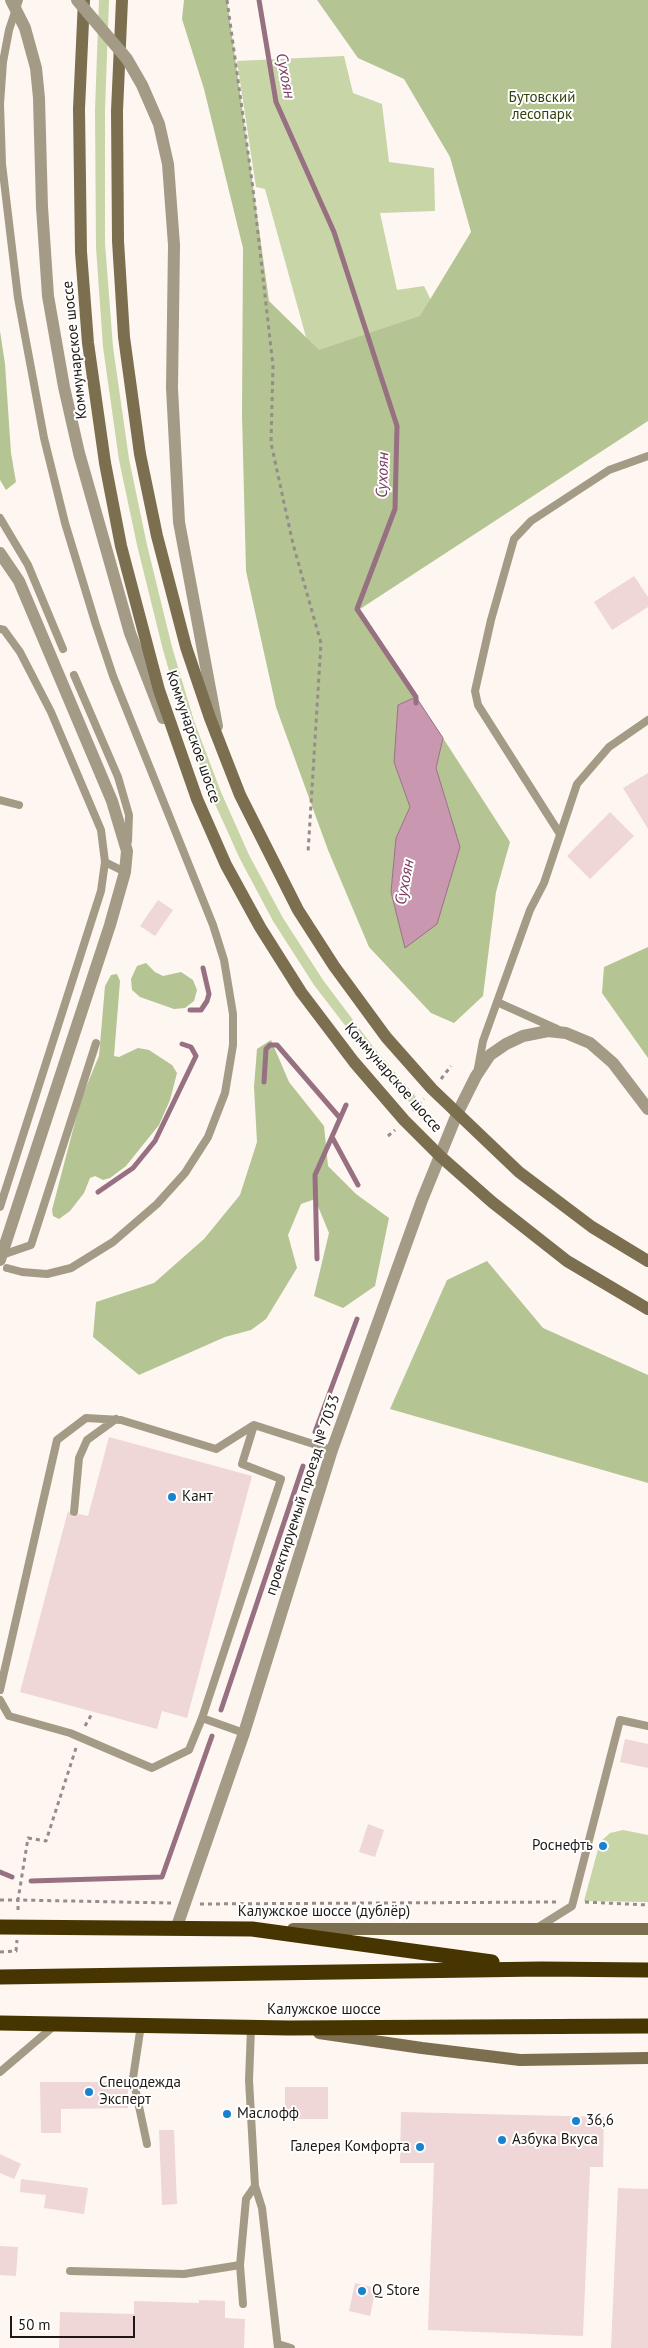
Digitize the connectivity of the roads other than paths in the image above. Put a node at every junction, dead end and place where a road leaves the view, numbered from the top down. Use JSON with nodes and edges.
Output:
{"nodes":[{"id":1,"x":11,"y":0,"type":"edge"},
{"id":2,"x":19,"y":0,"type":"edge"},
{"id":3,"x":77,"y":0,"type":"edge"},
{"id":4,"x":84,"y":0,"type":"edge"},
{"id":5,"x":122,"y":0,"type":"edge"},
{"id":6,"x":648,"y":456,"type":"edge"},
{"id":7,"x":0,"y":518,"type":"edge"},
{"id":8,"x":2,"y":559,"type":"edge"},
{"id":9,"x":0,"y":629,"type":"edge"},
{"id":10,"x":63,"y":648,"type":"dead end"},
{"id":11,"x":74,"y":675,"type":"dead end"},
{"id":12,"x":648,"y":720,"type":"edge"},
{"id":13,"x":222,"y":748,"type":"junction"},
{"id":14,"x":186,"y":774,"type":"junction"},
{"id":15,"x":0,"y":800,"type":"edge"},
{"id":16,"x":19,"y":805,"type":"dead end"},
{"id":17,"x":560,"y":834,"type":"junction"},
{"id":18,"x":127,"y":851,"type":"junction"},
{"id":19,"x":105,"y":862,"type":"junction"},
{"id":20,"x":125,"y":872,"type":"junction"},
{"id":21,"x":497,"y":1002,"type":"junction"},
{"id":22,"x":566,"y":1033,"type":"junction"},
{"id":23,"x":96,"y":1043,"type":"dead end"},
{"id":24,"x":476,"y":1076,"type":"junction"},
{"id":25,"x":648,"y":1109,"type":"edge"},
{"id":26,"x":457,"y":1114,"type":"junction"},
{"id":27,"x":440,"y":1156,"type":"junction"},
{"id":28,"x":0,"y":1207,"type":"edge"},
{"id":29,"x":3,"y":1261,"type":"edge"},
{"id":30,"x":648,"y":1261,"type":"edge"},
{"id":31,"x":648,"y":1309,"type":"edge"},
{"id":32,"x":116,"y":1420,"type":"junction"},
{"id":33,"x":254,"y":1425,"type":"junction"},
{"id":34,"x":332,"y":1450,"type":"junction"},
{"id":35,"x":74,"y":1512,"type":"dead end"},
{"id":36,"x":0,"y":1690,"type":"edge"},
{"id":37,"x":0,"y":1700,"type":"edge"},
{"id":38,"x":202,"y":1718,"type":"junction"},
{"id":39,"x":648,"y":1726,"type":"edge"},
{"id":40,"x":244,"y":1733,"type":"junction"},
{"id":41,"x":0,"y":1927,"type":"edge"},
{"id":42,"x":176,"y":1929,"type":"junction"},
{"id":43,"x":252,"y":1929,"type":"junction"},
{"id":44,"x":648,"y":1929,"type":"edge"},
{"id":45,"x":535,"y":1930,"type":"junction"},
{"id":46,"x":541,"y":1969,"type":"junction"},
{"id":47,"x":648,"y":1970,"type":"edge"},
{"id":48,"x":0,"y":1976,"type":"edge"},
{"id":49,"x":0,"y":2022,"type":"edge"},
{"id":50,"x":56,"y":2024,"type":"junction"},
{"id":51,"x":141,"y":2025,"type":"junction"},
{"id":52,"x":648,"y":2026,"type":"edge"},
{"id":53,"x":251,"y":2028,"type":"junction"},
{"id":54,"x":289,"y":2028,"type":"junction"},
{"id":55,"x":648,"y":2058,"type":"edge"},
{"id":56,"x":0,"y":2072,"type":"edge"},
{"id":57,"x":147,"y":2144,"type":"dead end"},
{"id":58,"x":255,"y":2186,"type":"junction"},
{"id":59,"x":240,"y":2265,"type":"junction"},
{"id":60,"x":70,"y":2271,"type":"dead end"},
{"id":61,"x":243,"y":2304,"type":"dead end"},
{"id":62,"x":278,"y":2346,"type":"edge"},
{"id":63,"x":291,"y":2348,"type":"edge"}],
"edges":[{"from":1,"to":14,"type":"street","bridge":true},
{"from":2,"to":29,"type":"lane"},
{"from":3,"to":13,"type":"street","bridge":true},
{"from":4,"to":14,"type":"main road","name":"Коммунарское шоссе"},
{"from":5,"to":13,"type":"main road","name":"Коммунарское шоссе"},
{"from":6,"to":17,"type":"lane"},
{"from":7,"to":10,"type":"lane"},
{"from":8,"to":18,"type":"street"},
{"from":9,"to":19,"type":"lane"},
{"from":11,"to":18,"type":"lane"},
{"from":12,"to":17,"type":"lane"},
{"from":13,"to":26,"type":"main road","name":"Коммунарское шоссе"},
{"from":14,"to":27,"type":"main road","name":"Коммунарское шоссе"},
{"from":15,"to":16,"type":"lane"},
{"from":17,"to":21,"type":"lane"},
{"from":18,"to":20,"type":"street"},
{"from":19,"to":20,"type":"lane"},
{"from":19,"to":28,"type":"lane"},
{"from":20,"to":29,"type":"street"},
{"from":21,"to":22,"type":"lane"},
{"from":21,"to":24,"type":"lane"},
{"from":22,"to":24,"type":"street","name":"проектируемый проезд № 7033"},
{"from":22,"to":25,"type":"street"},
{"from":23,"to":29,"type":"lane"},
{"from":24,"to":26,"type":"street","name":"проектируемый проезд № 7033"},
{"from":26,"to":27,"type":"street","name":"проектируемый проезд № 7033"},
{"from":26,"to":30,"type":"main road","name":"Коммунарское шоссе"},
{"from":27,"to":31,"type":"main road","name":"Коммунарское шоссе"},
{"from":27,"to":34,"type":"street","name":"проектируемый проезд № 7033"},
{"from":32,"to":33,"type":"lane"},
{"from":32,"to":35,"type":"lane"},
{"from":32,"to":36,"type":"lane"},
{"from":33,"to":34,"type":"lane"},
{"from":33,"to":38,"type":"lane"},
{"from":34,"to":40,"type":"street","name":"проектируемый проезд № 7033"},
{"from":37,"to":38,"type":"lane"},
{"from":38,"to":40,"type":"lane"},
{"from":39,"to":45,"type":"lane"},
{"from":40,"to":42,"type":"street","name":"проектируемый проезд № 7033"},
{"from":41,"to":42,"type":"highway","name":"Калужское шоссе (дублёр)"},
{"from":42,"to":43,"type":"highway","name":"Калужское шоссе (дублёр)"},
{"from":43,"to":45,"type":"main road","name":"Калужское шоссе (дублёр)"},
{"from":43,"to":46,"type":"highway"},
{"from":44,"to":45,"type":"main road","name":"Калужское шоссе (дублёр)"},
{"from":46,"to":47,"type":"highway"},
{"from":46,"to":48,"type":"highway"},
{"from":49,"to":50,"type":"highway","name":"Калужское шоссе"},
{"from":50,"to":51,"type":"highway","name":"Калужское шоссе"},
{"from":50,"to":56,"type":"lane"},
{"from":51,"to":53,"type":"highway","name":"Калужское шоссе"},
{"from":51,"to":57,"type":"lane"},
{"from":52,"to":54,"type":"highway","name":"Калужское шоссе"},
{"from":53,"to":54,"type":"highway","name":"Калужское шоссе"},
{"from":53,"to":58,"type":"lane"},
{"from":54,"to":55,"type":"main road"},
{"from":58,"to":59,"type":"lane"},
{"from":58,"to":62,"type":"lane"},
{"from":59,"to":60,"type":"lane"},
{"from":59,"to":61,"type":"lane"},
{"from":62,"to":63,"type":"lane"}]}
